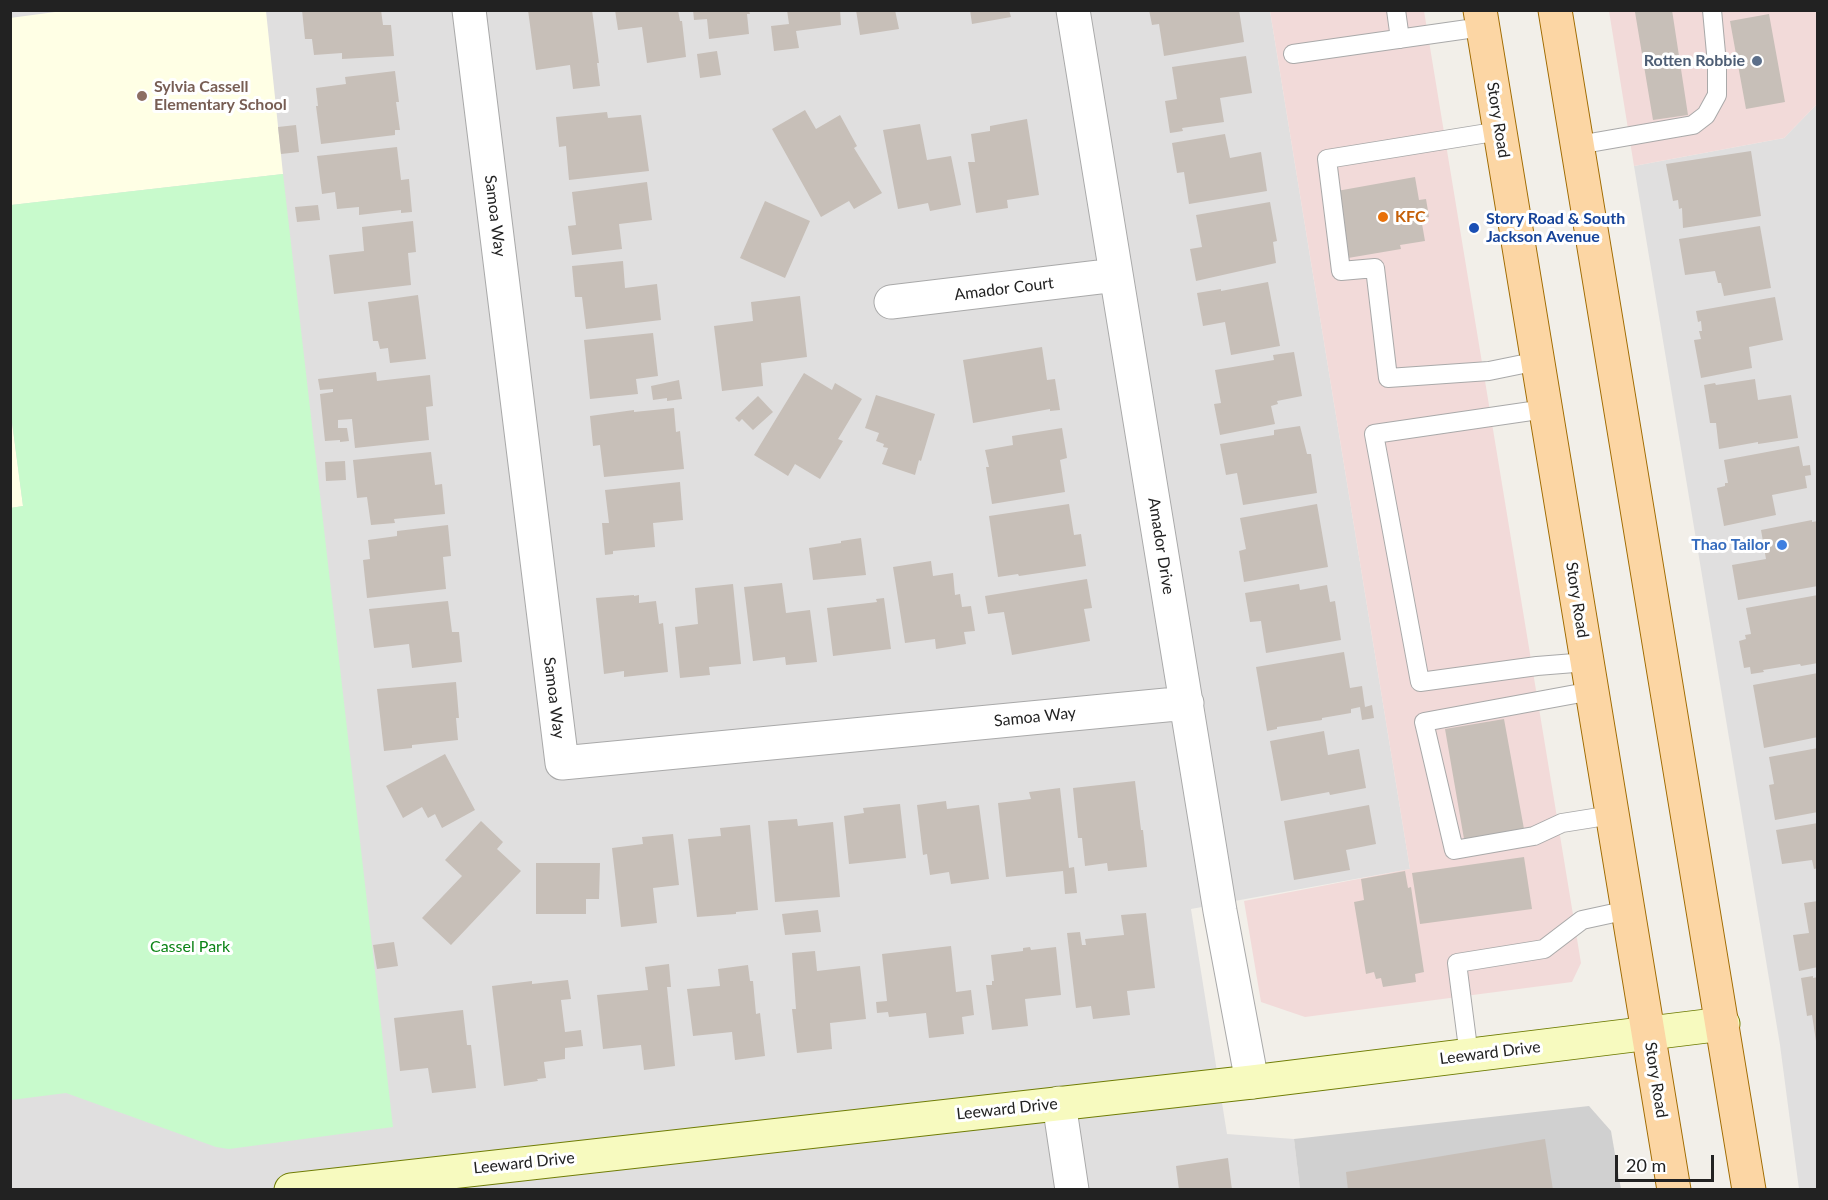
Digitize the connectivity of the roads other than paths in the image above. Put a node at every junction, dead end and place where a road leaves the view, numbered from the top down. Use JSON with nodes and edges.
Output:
{"nodes":[{"id":1,"x":469,"y":10,"type":"edge"},
{"id":2,"x":1073,"y":10,"type":"edge"},
{"id":3,"x":1396,"y":10,"type":"edge"},
{"id":4,"x":1555,"y":10,"type":"edge"},
{"id":5,"x":1712,"y":10,"type":"edge"},
{"id":6,"x":1481,"y":19,"type":"edge"},
{"id":7,"x":1400,"y":39,"type":"junction"},
{"id":8,"x":1293,"y":54,"type":"dead end"},
{"id":9,"x":1500,"y":131,"type":"junction"},
{"id":10,"x":1578,"y":146,"type":"junction"},
{"id":11,"x":1116,"y":275,"type":"junction"},
{"id":12,"x":891,"y":302,"type":"dead end"},
{"id":13,"x":1538,"y":361,"type":"junction"},
{"id":14,"x":1545,"y":409,"type":"junction"},
{"id":15,"x":1589,"y":676,"type":"junction"},
{"id":16,"x":1187,"y":703,"type":"junction"},
{"id":17,"x":1612,"y":815,"type":"junction"},
{"id":18,"x":1628,"y":910,"type":"junction"},
{"id":19,"x":1723,"y":1024,"type":"junction"},
{"id":20,"x":1648,"y":1033,"type":"junction"},
{"id":21,"x":1469,"y":1056,"type":"junction"},
{"id":22,"x":1252,"y":1082,"type":"junction"},
{"id":23,"x":1059,"y":1103,"type":"junction"},
{"id":24,"x":453,"y":1180,"type":"edge"},
{"id":25,"x":291,"y":1190,"type":"edge"},
{"id":26,"x":1072,"y":1190,"type":"edge"},
{"id":27,"x":1674,"y":1190,"type":"edge"},
{"id":28,"x":1749,"y":1190,"type":"edge"}],
"edges":[{"from":1,"to":16,"type":"street","name":"Samoa Way"},
{"from":2,"to":11,"type":"street","name":"Amador Drive"},
{"from":3,"to":7,"type":"lane"},
{"from":4,"to":10,"type":"main road"},
{"from":5,"to":10,"type":"lane"},
{"from":6,"to":7,"type":"lane"},
{"from":6,"to":9,"type":"main road","name":"Story Road"},
{"from":7,"to":8,"type":"lane"},
{"from":9,"to":13,"type":"main road","name":"Story Road"},
{"from":9,"to":13,"type":"lane"},
{"from":10,"to":19,"type":"main road"},
{"from":11,"to":12,"type":"street","name":"Amador Court"},
{"from":11,"to":16,"type":"street","name":"Amador Drive"},
{"from":13,"to":14,"type":"main road","name":"Story Road"},
{"from":14,"to":15,"type":"main road","name":"Story Road"},
{"from":14,"to":15,"type":"lane"},
{"from":15,"to":17,"type":"main road","name":"Story Road"},
{"from":15,"to":17,"type":"lane"},
{"from":16,"to":22,"type":"street","name":"Amador Drive"},
{"from":17,"to":18,"type":"main road","name":"Story Road"},
{"from":18,"to":20,"type":"main road","name":"Story Road"},
{"from":18,"to":21,"type":"lane"},
{"from":19,"to":20,"type":"street","name":"Leeward Drive"},
{"from":19,"to":28,"type":"main road"},
{"from":20,"to":21,"type":"street","name":"Leeward Drive"},
{"from":20,"to":27,"type":"main road","name":"Story Road"},
{"from":21,"to":22,"type":"street","name":"Leeward Drive"},
{"from":22,"to":23,"type":"street","name":"Leeward Drive"},
{"from":23,"to":24,"type":"street","name":"Leeward Drive"},
{"from":23,"to":26,"type":"street"},
{"from":24,"to":25,"type":"street","name":"Leeward Drive"}]}
